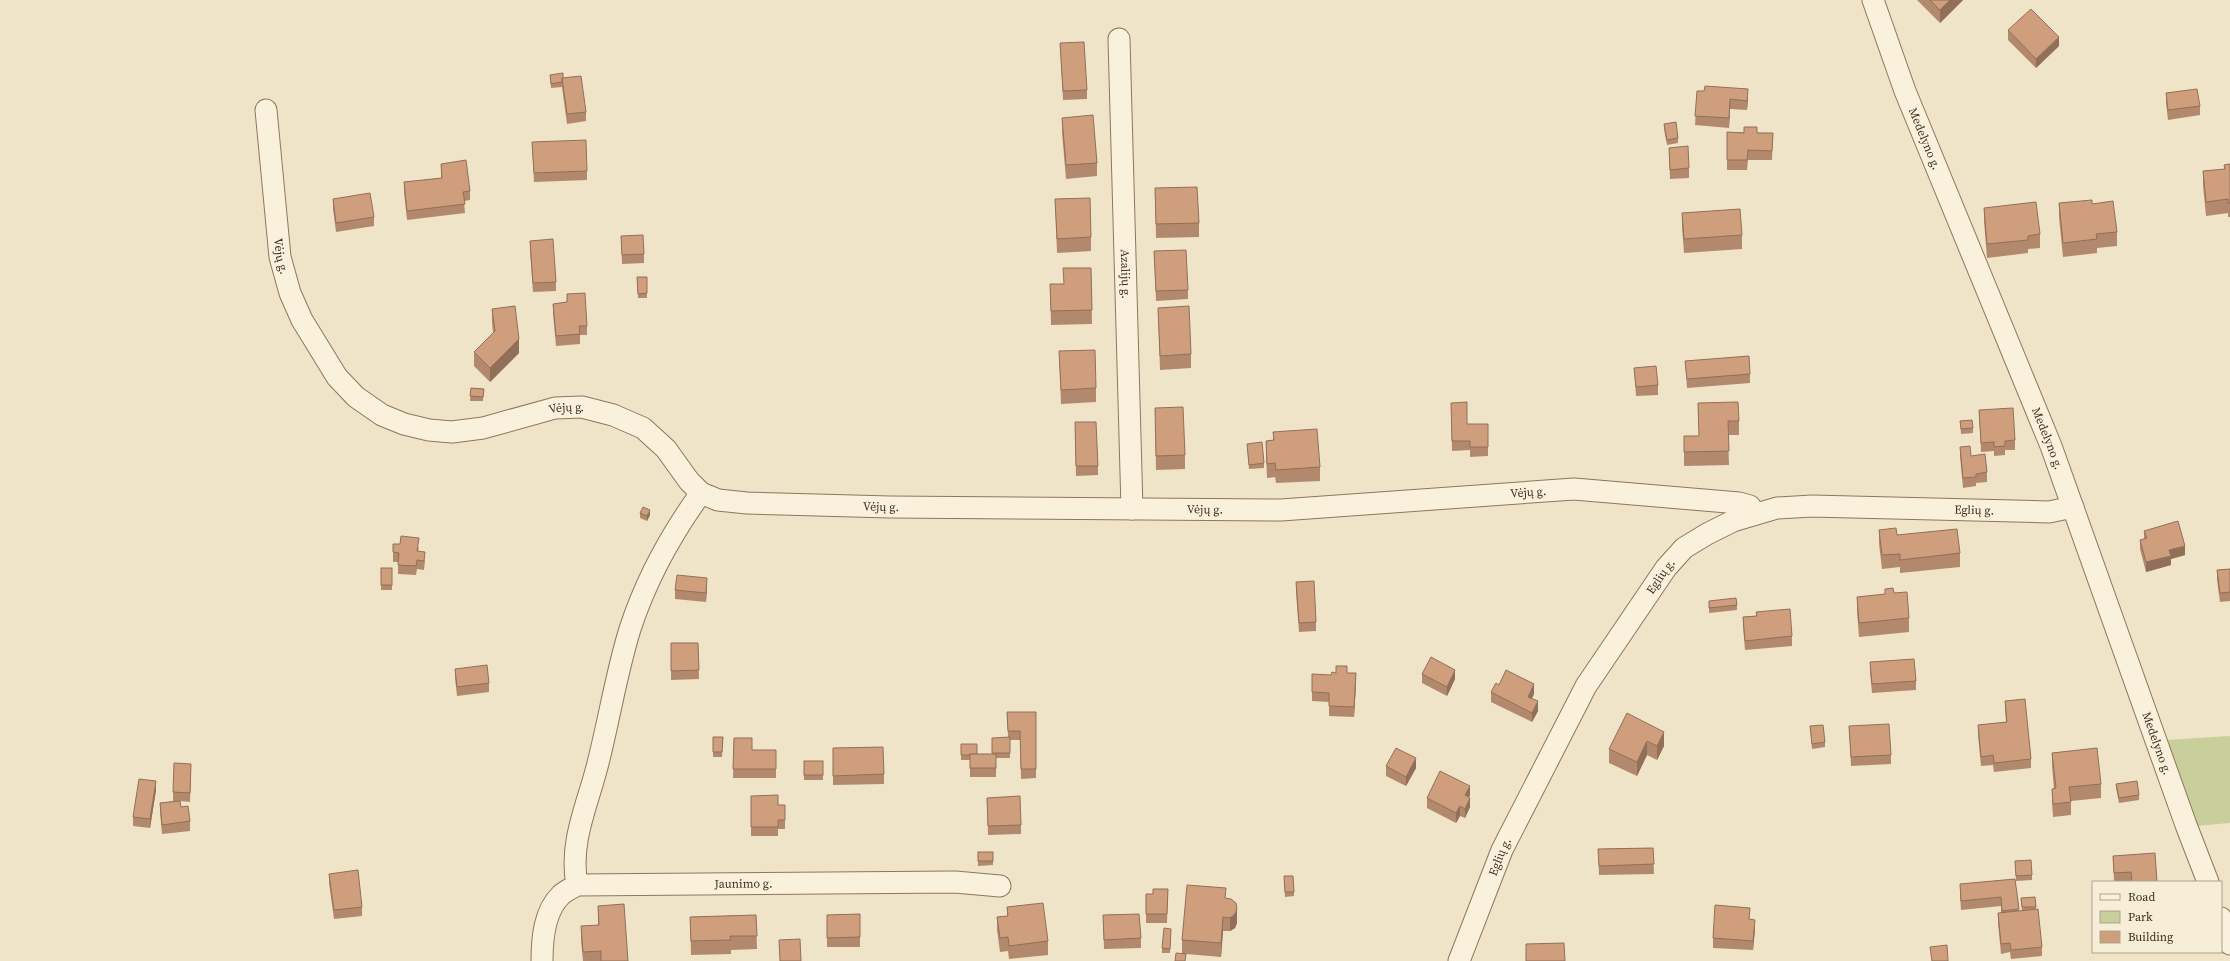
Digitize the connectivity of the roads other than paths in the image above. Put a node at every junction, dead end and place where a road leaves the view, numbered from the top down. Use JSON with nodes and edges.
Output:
{"nodes":[{"id":1,"x":1873,"y":0,"type":"edge"},
{"id":2,"x":1120,"y":39,"type":"dead end"},
{"id":3,"x":266,"y":110,"type":"dead end"},
{"id":4,"x":701,"y":492,"type":"junction"},
{"id":5,"x":2073,"y":507,"type":"junction"},
{"id":6,"x":1132,"y":509,"type":"junction"},
{"id":7,"x":1754,"y":514,"type":"junction"},
{"id":8,"x":2208,"y":881,"type":"edge"},
{"id":9,"x":577,"y":885,"type":"junction"},
{"id":10,"x":1000,"y":886,"type":"dead end"},
{"id":11,"x":2222,"y":921,"type":"edge"},
{"id":12,"x":2230,"y":944,"type":"edge"},
{"id":13,"x":542,"y":961,"type":"edge"},
{"id":14,"x":1459,"y":961,"type":"edge"}],
"edges":[{"from":1,"to":5,"type":"street","name":"Medelyno g."},
{"from":2,"to":6,"type":"street","name":"Azalijų g."},
{"from":3,"to":4,"type":"street","name":"Vėjų g."},
{"from":4,"to":6,"type":"street","name":"Vėjų g."},
{"from":4,"to":9,"type":"street"},
{"from":5,"to":7,"type":"street","name":"Eglių g."},
{"from":5,"to":8,"type":"street","name":"Medelyno g."},
{"from":6,"to":7,"type":"street","name":"Vėjų g."},
{"from":7,"to":14,"type":"street","name":"Eglių g."},
{"from":9,"to":10,"type":"street","name":"Jaunimo g."},
{"from":9,"to":13,"type":"street"},
{"from":11,"to":12,"type":"street"}]}
